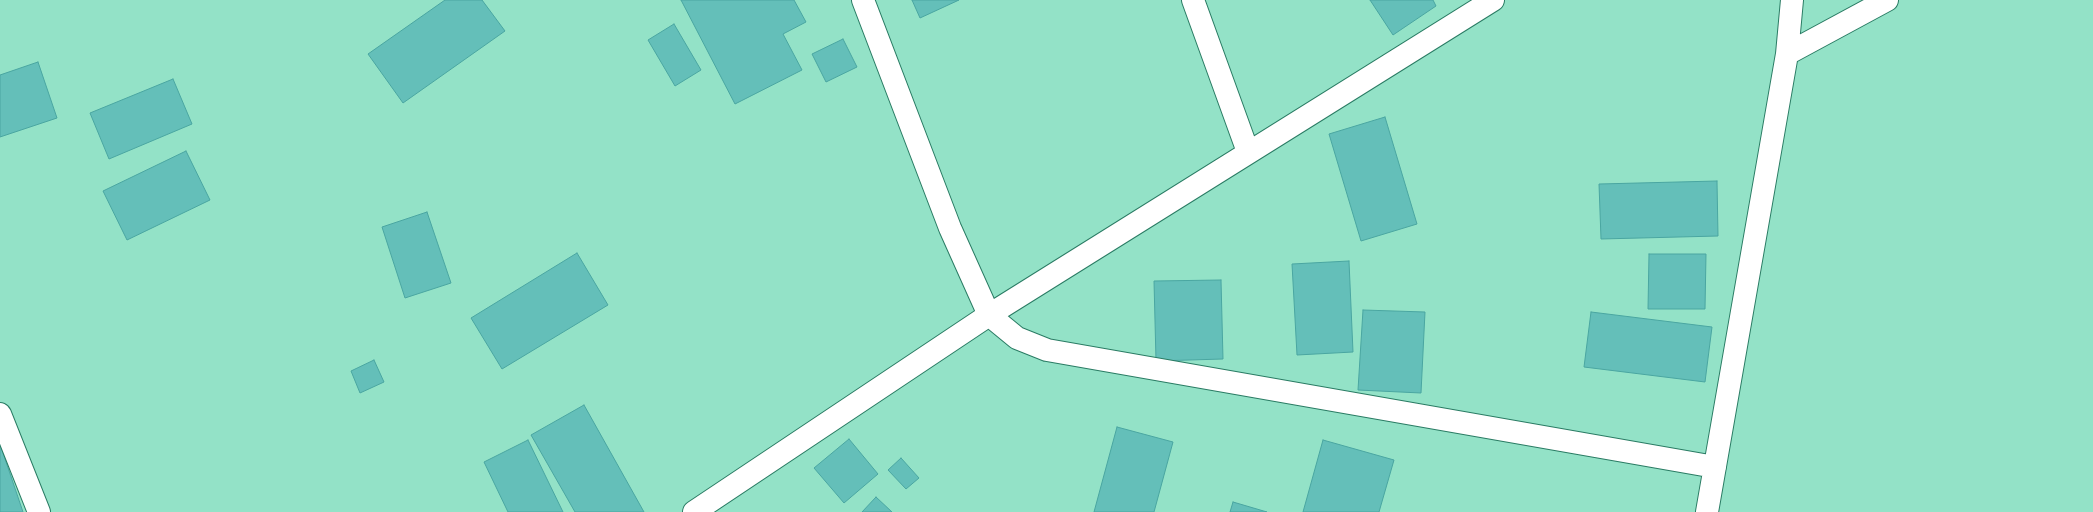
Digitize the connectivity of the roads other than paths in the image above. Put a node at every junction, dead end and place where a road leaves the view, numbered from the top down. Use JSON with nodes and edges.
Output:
{"nodes":[{"id":1,"x":863,"y":0,"type":"edge"},
{"id":2,"x":1193,"y":0,"type":"edge"},
{"id":3,"x":1493,"y":0,"type":"edge"},
{"id":4,"x":1792,"y":0,"type":"edge"},
{"id":5,"x":1887,"y":0,"type":"edge"},
{"id":6,"x":1787,"y":54,"type":"junction"},
{"id":7,"x":1248,"y":152,"type":"junction"},
{"id":8,"x":989,"y":315,"type":"junction"},
{"id":9,"x":0,"y":414,"type":"edge"},
{"id":10,"x":1715,"y":467,"type":"junction"},
{"id":11,"x":39,"y":512,"type":"edge"},
{"id":12,"x":694,"y":512,"type":"edge"},
{"id":13,"x":1707,"y":512,"type":"edge"}],
"edges":[{"from":1,"to":8,"type":"street"},
{"from":2,"to":7,"type":"street"},
{"from":3,"to":7,"type":"street"},
{"from":4,"to":6,"type":"street"},
{"from":5,"to":6,"type":"street"},
{"from":6,"to":10,"type":"street"},
{"from":7,"to":8,"type":"street"},
{"from":8,"to":10,"type":"street"},
{"from":8,"to":12,"type":"street"},
{"from":9,"to":11,"type":"street"},
{"from":10,"to":13,"type":"street"}]}
